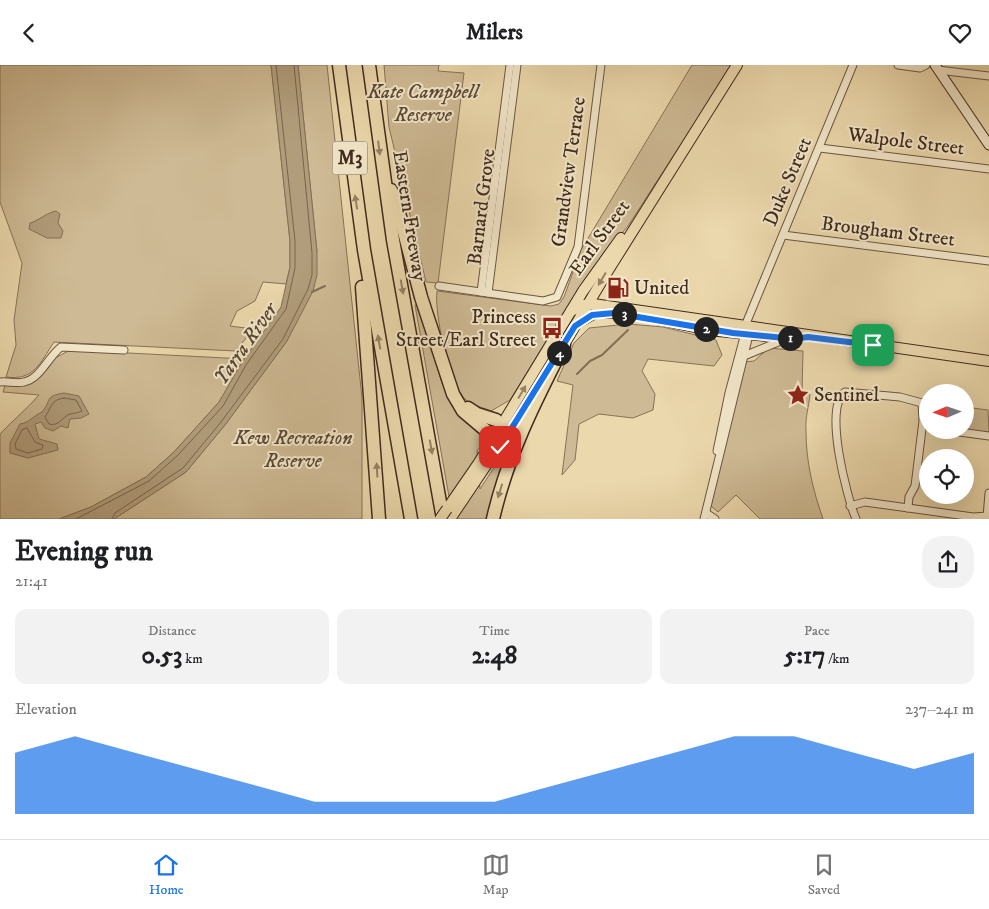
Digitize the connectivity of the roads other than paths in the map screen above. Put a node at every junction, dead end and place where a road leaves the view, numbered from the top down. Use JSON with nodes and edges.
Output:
{"nodes":[{"id":1,"x":339,"y":65,"type":"edge"},
{"id":2,"x":369,"y":65,"type":"edge"},
{"id":3,"x":510,"y":65,"type":"edge"},
{"id":4,"x":517,"y":65,"type":"edge"},
{"id":5,"x":601,"y":65,"type":"edge"},
{"id":6,"x":736,"y":65,"type":"edge"},
{"id":7,"x":853,"y":65,"type":"edge"},
{"id":8,"x":898,"y":65,"type":"edge"},
{"id":9,"x":923,"y":66,"type":"edge"},
{"id":10,"x":937,"y":67,"type":"edge"},
{"id":11,"x":962,"y":73,"type":"junction"},
{"id":12,"x":989,"y":76,"type":"edge"},
{"id":13,"x":944,"y":79,"type":"junction"},
{"id":14,"x":989,"y":145,"type":"edge"},
{"id":15,"x":820,"y":148,"type":"junction"},
{"id":16,"x":382,"y":169,"type":"junction"},
{"id":17,"x":989,"y":169,"type":"edge"},
{"id":18,"x":659,"y":187,"type":"junction"},
{"id":19,"x":783,"y":235,"type":"junction"},
{"id":20,"x":364,"y":250,"type":"junction"},
{"id":21,"x":989,"y":261,"type":"edge"},
{"id":22,"x":439,"y":286,"type":"dead end"},
{"id":23,"x":484,"y":293,"type":"junction"},
{"id":24,"x":587,"y":304,"type":"junction"},
{"id":25,"x":571,"y":311,"type":"junction"},
{"id":26,"x":575,"y":326,"type":"junction"},
{"id":27,"x":747,"y":331,"type":"junction"},
{"id":28,"x":733,"y":333,"type":"junction"},
{"id":29,"x":808,"y":337,"type":"junction"},
{"id":30,"x":794,"y":339,"type":"junction"},
{"id":31,"x":564,"y":345,"type":"junction"},
{"id":32,"x":124,"y":350,"type":"dead end"},
{"id":33,"x":741,"y":358,"type":"junction"},
{"id":34,"x":989,"y":361,"type":"edge"},
{"id":35,"x":0,"y":381,"type":"edge"},
{"id":36,"x":448,"y":383,"type":"junction"},
{"id":37,"x":919,"y":402,"type":"edge"},
{"id":38,"x":501,"y":419,"type":"junction"},
{"id":39,"x":974,"y":434,"type":"edge"},
{"id":40,"x":989,"y":436,"type":"edge"},
{"id":41,"x":494,"y":439,"type":"junction"},
{"id":42,"x":923,"y":439,"type":"edge"},
{"id":43,"x":509,"y":463,"type":"junction"},
{"id":44,"x":989,"y":493,"type":"edge"},
{"id":45,"x":850,"y":505,"type":"junction"},
{"id":46,"x":908,"y":508,"type":"junction"},
{"id":47,"x":705,"y":516,"type":"edge"},
{"id":48,"x":988,"y":517,"type":"edge"},
{"id":49,"x":379,"y":519,"type":"edge"},
{"id":50,"x":411,"y":519,"type":"edge"},
{"id":51,"x":442,"y":519,"type":"edge"},
{"id":52,"x":450,"y":519,"type":"edge"},
{"id":53,"x":493,"y":519,"type":"edge"},
{"id":54,"x":715,"y":519,"type":"edge"},
{"id":55,"x":856,"y":519,"type":"edge"}],
"edges":[{"from":20,"to":1,"type":"highway","number":"M3","one_way":true},
{"from":2,"to":16,"type":"highway","name":"Eastern Freeway","number":"M3","one_way":true},
{"from":3,"to":23,"type":"street","name":"Barnard Grove"},
{"from":4,"to":23,"type":"street","name":"Barnard Grove"},
{"from":5,"to":23,"type":"street","name":"Grandview Terrace"},
{"from":6,"to":18,"type":"main road","name":"Earl Street"},
{"from":7,"to":15,"type":"street","name":"Duke Street"},
{"from":8,"to":9,"type":"street"},
{"from":10,"to":11,"type":"street"},
{"from":10,"to":13,"type":"main road"},
{"from":11,"to":12,"type":"street"},
{"from":11,"to":13,"type":"street"},
{"from":13,"to":14,"type":"main road"},
{"from":15,"to":17,"type":"street","name":"Walpole Street"},
{"from":15,"to":19,"type":"street","name":"Duke Street"},
{"from":16,"to":36,"type":"highway"},
{"from":16,"to":51,"type":"highway","name":"Eastern Freeway","number":"M3","one_way":true},
{"from":18,"to":24,"type":"main road","name":"Earl Street","one_way":true},
{"from":18,"to":25,"type":"main road","name":"Earl Street"},
{"from":19,"to":21,"type":"street","name":"Brougham Street"},
{"from":19,"to":27,"type":"street","name":"Duke Street"},
{"from":49,"to":20,"type":"highway","one_way":true},
{"from":50,"to":20,"type":"highway","number":"M3","one_way":true},
{"from":22,"to":23,"type":"street"},
{"from":24,"to":25,"type":"main road"},
{"from":24,"to":26,"type":"main road","name":"Earl Street"},
{"from":24,"to":27,"type":"main road"},
{"from":38,"to":25,"type":"main road","name":"Earl Street","one_way":true},
{"from":26,"to":28,"type":"main road"},
{"from":26,"to":31,"type":"main road","name":"Earl Street"},
{"from":27,"to":28,"type":"main road"},
{"from":27,"to":29,"type":"main road"},
{"from":27,"to":30,"type":"main road"},
{"from":27,"to":33,"type":"street","name":"Duke Street"},
{"from":28,"to":33,"type":"street"},
{"from":29,"to":30,"type":"main road"},
{"from":29,"to":34,"type":"main road"},
{"from":30,"to":33,"type":"street"},
{"from":31,"to":41,"type":"main road","name":"Earl Street"},
{"from":31,"to":43,"type":"highway"},
{"from":32,"to":35,"type":"street"},
{"from":33,"to":47,"type":"street","name":"Duke Street"},
{"from":36,"to":38,"type":"highway"},
{"from":36,"to":41,"type":"highway"},
{"from":37,"to":45,"type":"street"},
{"from":38,"to":41,"type":"main road","name":"Earl Street"},
{"from":39,"to":40,"type":"street"},
{"from":41,"to":43,"type":"highway"},
{"from":41,"to":51,"type":"main road","bridge":true},
{"from":41,"to":52,"type":"main road"},
{"from":42,"to":46,"type":"street"},
{"from":43,"to":53,"type":"highway","one_way":true},
{"from":44,"to":48,"type":"street"},
{"from":45,"to":46,"type":"street"},
{"from":45,"to":55,"type":"street"},
{"from":46,"to":48,"type":"street"},
{"from":47,"to":54,"type":"street"}]}
